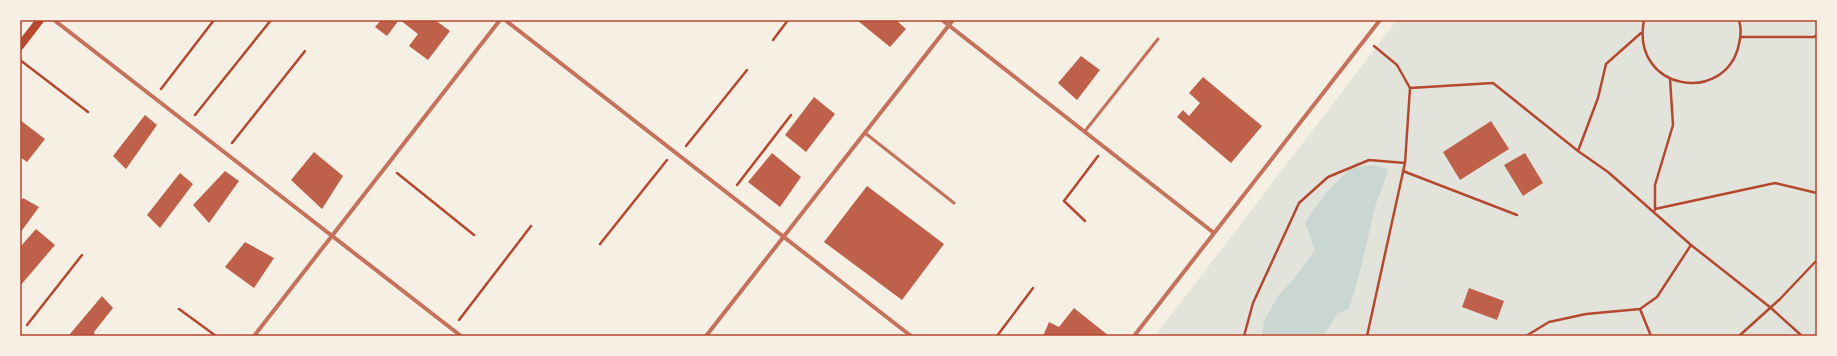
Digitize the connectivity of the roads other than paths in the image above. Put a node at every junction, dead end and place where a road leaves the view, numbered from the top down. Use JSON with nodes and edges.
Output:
{"nodes":[{"id":1,"x":40,"y":20,"type":"edge"},
{"id":2,"x":54,"y":20,"type":"edge"},
{"id":3,"x":500,"y":20,"type":"edge"},
{"id":4,"x":505,"y":20,"type":"edge"},
{"id":5,"x":942,"y":20,"type":"edge"},
{"id":6,"x":953,"y":20,"type":"edge"},
{"id":7,"x":1380,"y":20,"type":"edge"},
{"id":8,"x":949,"y":26,"type":"junction"},
{"id":9,"x":1158,"y":39,"type":"dead end"},
{"id":10,"x":20,"y":46,"type":"edge"},
{"id":11,"x":1085,"y":132,"type":"junction"},
{"id":12,"x":865,"y":133,"type":"junction"},
{"id":13,"x":954,"y":203,"type":"dead end"},
{"id":14,"x":1214,"y":233,"type":"junction"},
{"id":15,"x":332,"y":236,"type":"junction"},
{"id":16,"x":784,"y":237,"type":"junction"},
{"id":17,"x":254,"y":336,"type":"edge"},
{"id":18,"x":461,"y":336,"type":"edge"},
{"id":19,"x":706,"y":336,"type":"edge"},
{"id":20,"x":911,"y":336,"type":"edge"},
{"id":21,"x":1134,"y":336,"type":"edge"}],
"edges":[{"from":1,"to":10,"type":"main road"},
{"from":2,"to":15,"type":"street"},
{"from":3,"to":15,"type":"street"},
{"from":4,"to":16,"type":"street"},
{"from":5,"to":8,"type":"street"},
{"from":6,"to":8,"type":"street"},
{"from":7,"to":14,"type":"street"},
{"from":8,"to":11,"type":"street"},
{"from":8,"to":12,"type":"street"},
{"from":9,"to":11,"type":"lane"},
{"from":11,"to":14,"type":"street"},
{"from":12,"to":13,"type":"lane"},
{"from":12,"to":16,"type":"street"},
{"from":14,"to":21,"type":"street"},
{"from":15,"to":17,"type":"street"},
{"from":15,"to":18,"type":"street"},
{"from":16,"to":19,"type":"street"},
{"from":16,"to":20,"type":"street"}]}
